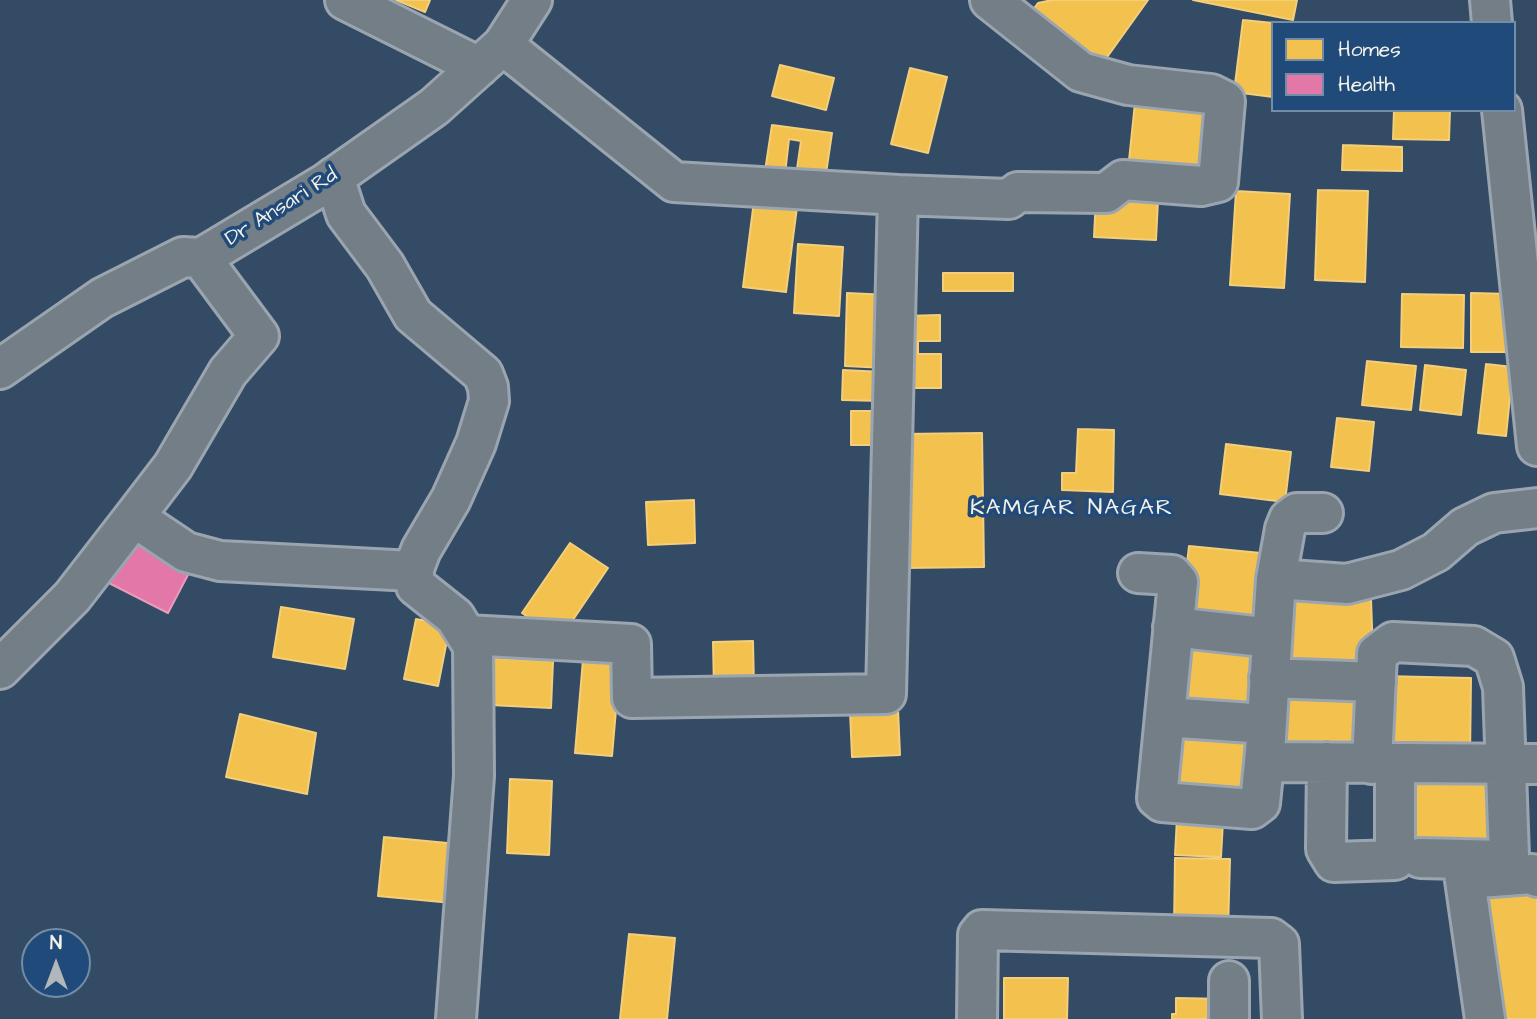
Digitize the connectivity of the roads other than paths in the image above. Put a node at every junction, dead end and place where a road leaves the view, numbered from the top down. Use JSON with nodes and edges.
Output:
{"nodes":[{"id":1,"x":345,"y":0,"type":"edge"},
{"id":2,"x":532,"y":0,"type":"edge"},
{"id":3,"x":990,"y":0,"type":"edge"},
{"id":4,"x":1490,"y":0,"type":"edge"},
{"id":5,"x":1492,"y":21,"type":"edge"},
{"id":6,"x":491,"y":56,"type":"junction"},
{"id":7,"x":1502,"y":112,"type":"edge"},
{"id":8,"x":334,"y":177,"type":"junction"},
{"id":9,"x":898,"y":195,"type":"junction"},
{"id":10,"x":201,"y":258,"type":"junction"},
{"id":11,"x":0,"y":369,"type":"edge"},
{"id":12,"x":1537,"y":446,"type":"edge"},
{"id":13,"x":1537,"y":508,"type":"edge"},
{"id":14,"x":1323,"y":513,"type":"dead end"},
{"id":15,"x":134,"y":517,"type":"junction"},
{"id":16,"x":413,"y":571,"type":"junction"},
{"id":17,"x":1138,"y":573,"type":"dead end"},
{"id":18,"x":1276,"y":579,"type":"junction"},
{"id":19,"x":1173,"y":627,"type":"junction"},
{"id":20,"x":467,"y":635,"type":"junction"},
{"id":21,"x":1272,"y":638,"type":"junction"},
{"id":22,"x":0,"y":668,"type":"edge"},
{"id":23,"x":1269,"y":678,"type":"junction"},
{"id":24,"x":1376,"y":682,"type":"junction"},
{"id":25,"x":1165,"y":717,"type":"junction"},
{"id":26,"x":1266,"y":739,"type":"junction"},
{"id":27,"x":1326,"y":762,"type":"junction"},
{"id":28,"x":1383,"y":764,"type":"junction"},
{"id":29,"x":1521,"y":764,"type":"edge"},
{"id":30,"x":1420,"y":858,"type":"dead end"},
{"id":31,"x":1464,"y":869,"type":"junction"},
{"id":32,"x":1537,"y":877,"type":"edge"},
{"id":33,"x":1228,"y":981,"type":"dead end"},
{"id":34,"x":459,"y":1018,"type":"edge"},
{"id":35,"x":977,"y":1019,"type":"edge"},
{"id":36,"x":1229,"y":1019,"type":"edge"},
{"id":37,"x":1282,"y":1019,"type":"edge"},
{"id":38,"x":1485,"y":1019,"type":"edge"}],
"edges":[{"from":1,"to":6,"type":"street"},
{"from":2,"to":6,"type":"street","name":"Dr Ansari Rd"},
{"from":3,"to":9,"type":"street"},
{"from":4,"to":5,"type":"street"},
{"from":6,"to":8,"type":"street","name":"Dr Ansari Rd"},
{"from":6,"to":9,"type":"street"},
{"from":7,"to":12,"type":"street"},
{"from":8,"to":10,"type":"street","name":"Dr Ansari Rd"},
{"from":8,"to":16,"type":"street"},
{"from":9,"to":20,"type":"street"},
{"from":10,"to":11,"type":"street","name":"Dr Ansari Rd"},
{"from":10,"to":15,"type":"street"},
{"from":13,"to":18,"type":"street"},
{"from":14,"to":18,"type":"street"},
{"from":15,"to":16,"type":"street"},
{"from":15,"to":22,"type":"street"},
{"from":16,"to":20,"type":"street"},
{"from":17,"to":19,"type":"street"},
{"from":18,"to":21,"type":"street"},
{"from":19,"to":21,"type":"street"},
{"from":19,"to":25,"type":"street"},
{"from":20,"to":34,"type":"street"},
{"from":21,"to":23,"type":"street"},
{"from":23,"to":24,"type":"street"},
{"from":23,"to":26,"type":"street"},
{"from":24,"to":28,"type":"street"},
{"from":24,"to":29,"type":"street"},
{"from":25,"to":26,"type":"street"},
{"from":25,"to":26,"type":"street"},
{"from":26,"to":27,"type":"street"},
{"from":27,"to":28,"type":"street"},
{"from":27,"to":28,"type":"street"},
{"from":28,"to":29,"type":"street"},
{"from":29,"to":31,"type":"street"},
{"from":30,"to":31,"type":"street"},
{"from":31,"to":32,"type":"street"},
{"from":31,"to":38,"type":"street"},
{"from":33,"to":36,"type":"street"},
{"from":35,"to":37,"type":"street"}]}
